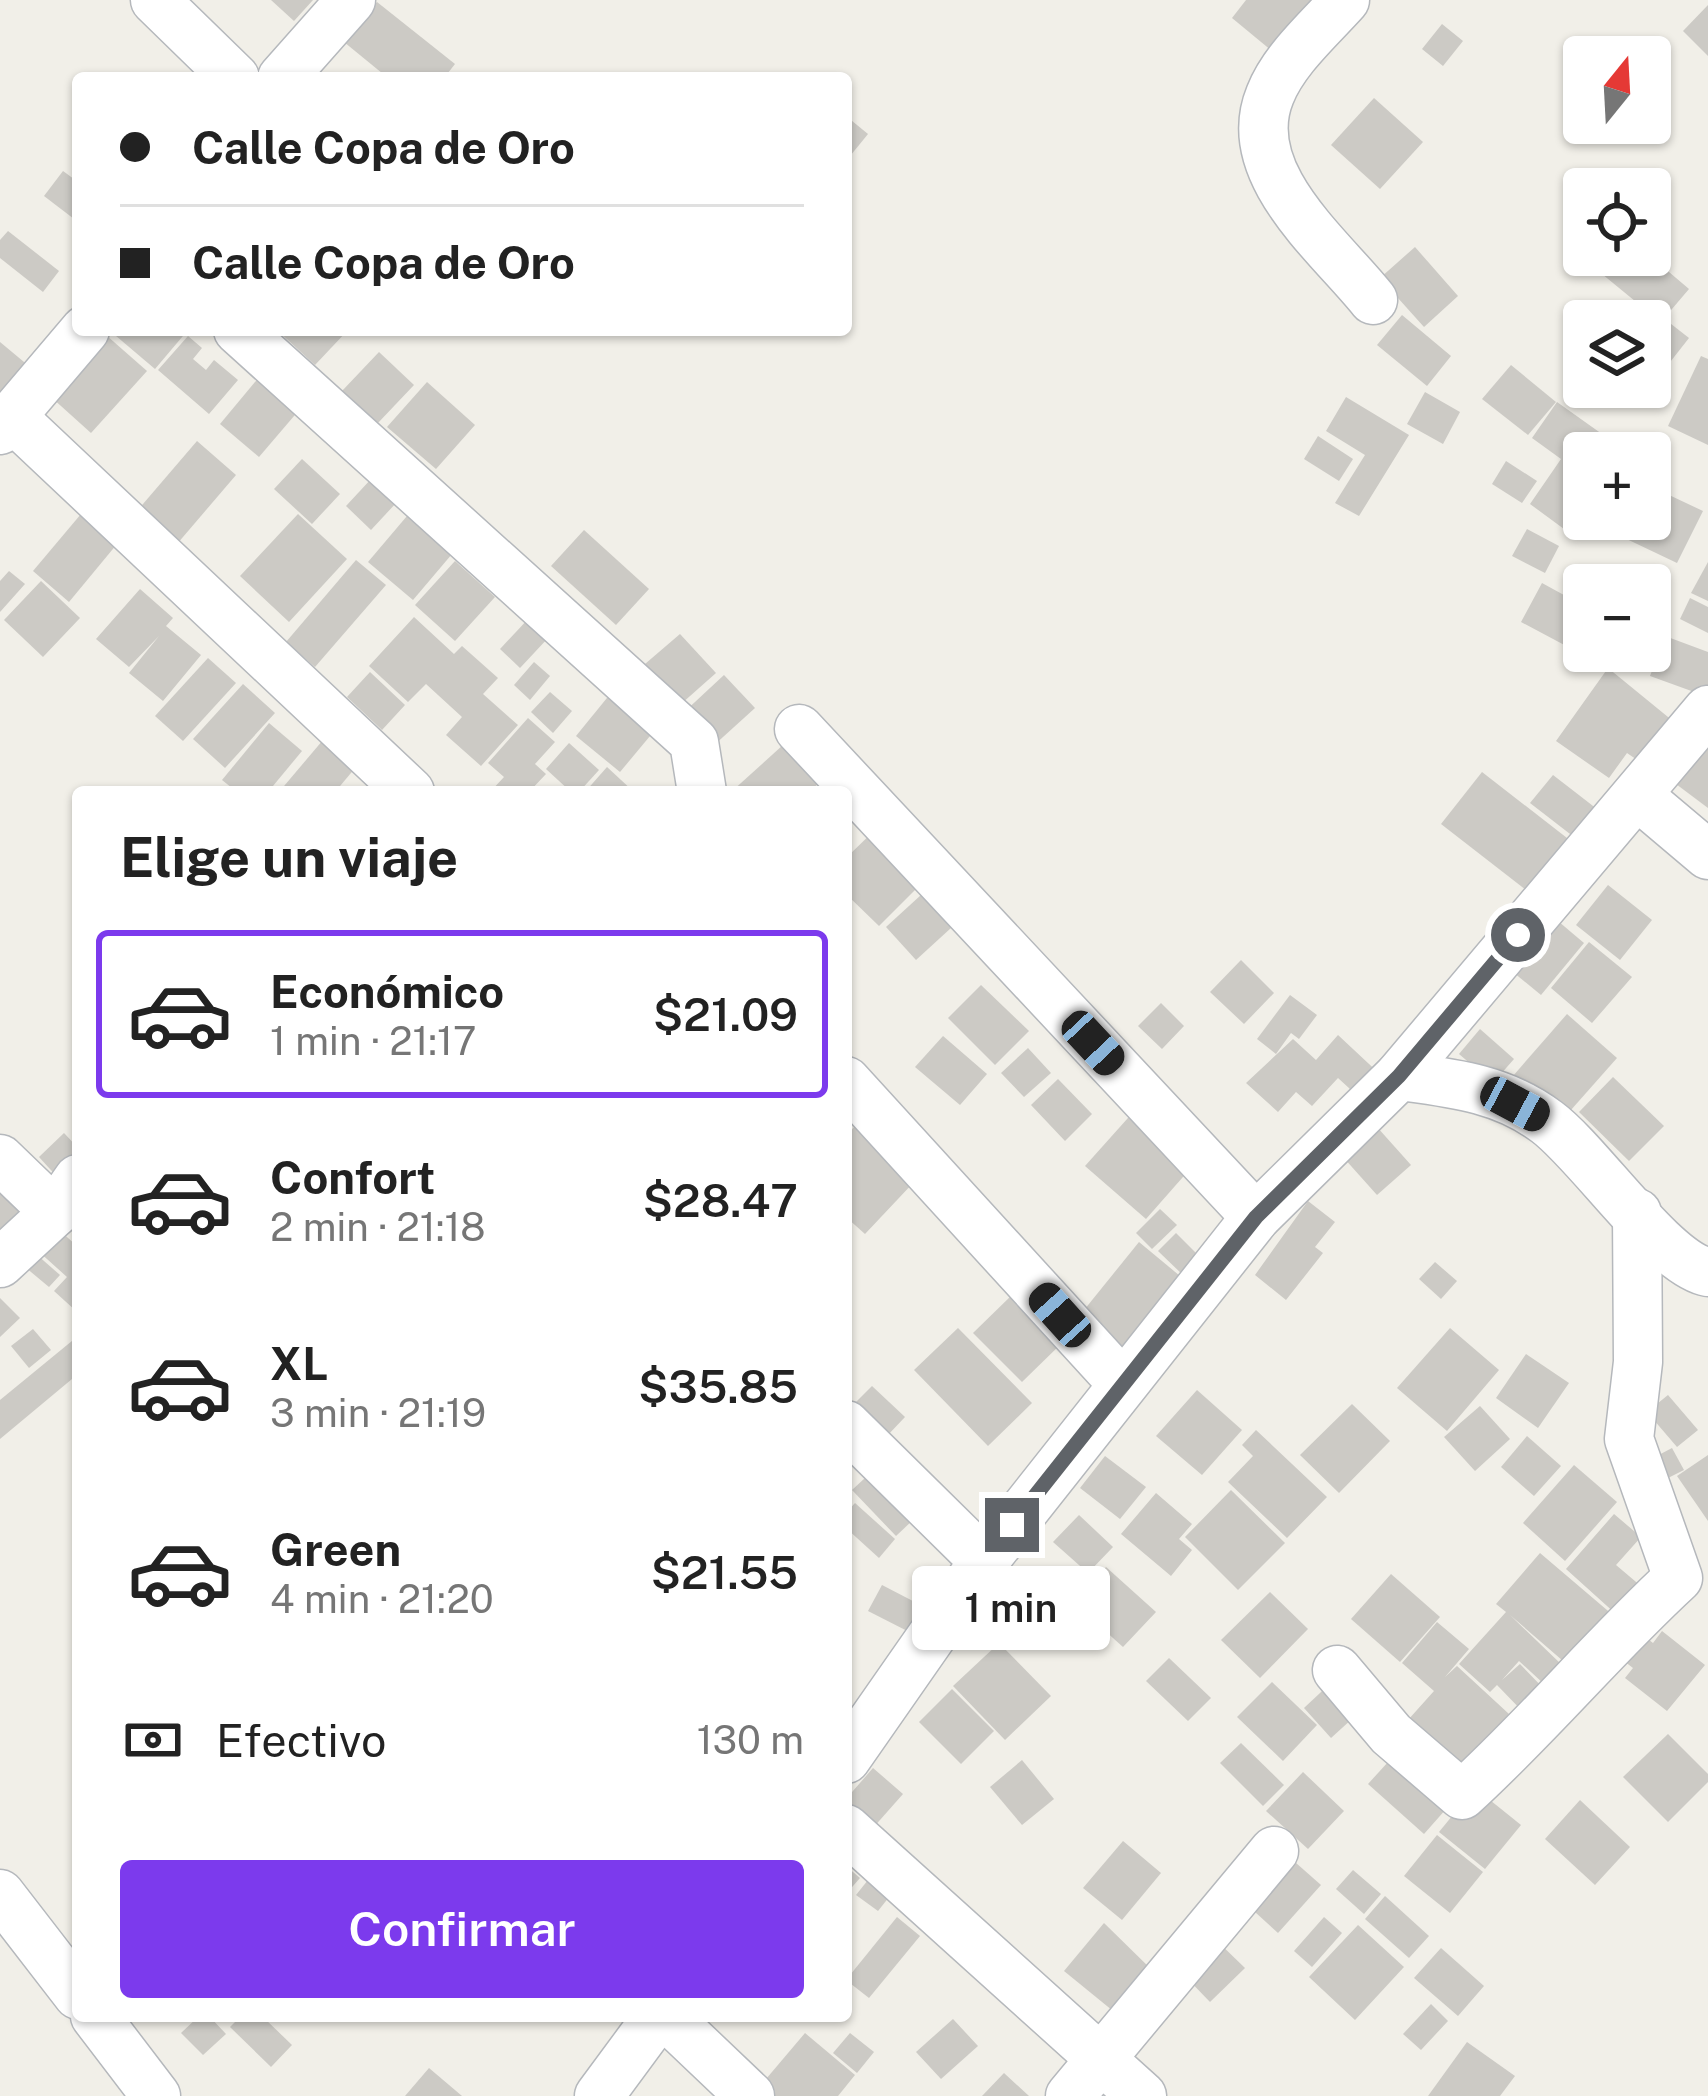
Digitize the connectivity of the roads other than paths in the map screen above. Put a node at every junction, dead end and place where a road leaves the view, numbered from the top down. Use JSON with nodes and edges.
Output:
{"nodes":[{"id":1,"x":155,"y":0,"type":"edge"},
{"id":2,"x":351,"y":0,"type":"edge"},
{"id":3,"x":1345,"y":0,"type":"edge"},
{"id":4,"x":229,"y":72,"type":"edge"},
{"id":5,"x":287,"y":72,"type":"edge"},
{"id":6,"x":1373,"y":300,"type":"dead end"},
{"id":7,"x":80,"y":336,"type":"edge"},
{"id":8,"x":245,"y":336,"type":"edge"},
{"id":9,"x":7,"y":424,"type":"edge"},
{"id":10,"x":1708,"y":710,"type":"edge"},
{"id":11,"x":799,"y":729,"type":"dead end"},
{"id":12,"x":403,"y":786,"type":"edge"},
{"id":13,"x":701,"y":786,"type":"edge"},
{"id":14,"x":1636,"y":795,"type":"junction"},
{"id":15,"x":1708,"y":855,"type":"edge"},
{"id":16,"x":1399,"y":1076,"type":"junction"},
{"id":17,"x":852,"y":1088,"type":"edge"},
{"id":18,"x":0,"y":1159,"type":"edge"},
{"id":19,"x":67,"y":1195,"type":"edge"},
{"id":20,"x":1637,"y":1213,"type":"junction"},
{"id":21,"x":1256,"y":1217,"type":"junction"},
{"id":22,"x":0,"y":1263,"type":"edge"},
{"id":23,"x":1708,"y":1272,"type":"edge"},
{"id":24,"x":1121,"y":1382,"type":"junction"},
{"id":25,"x":852,"y":1430,"type":"edge"},
{"id":26,"x":984,"y":1561,"type":"junction"},
{"id":27,"x":1337,"y":1670,"type":"dead end"},
{"id":28,"x":852,"y":1750,"type":"edge"},
{"id":29,"x":852,"y":1834,"type":"edge"},
{"id":30,"x":1274,"y":1851,"type":"dead end"},
{"id":31,"x":0,"y":1894,"type":"edge"},
{"id":32,"x":72,"y":1986,"type":"edge"},
{"id":33,"x":99,"y":2022,"type":"edge"},
{"id":34,"x":657,"y":2022,"type":"edge"},
{"id":35,"x":669,"y":2022,"type":"edge"},
{"id":36,"x":1100,"y":2058,"type":"junction"},
{"id":37,"x":157,"y":2096,"type":"edge"},
{"id":38,"x":598,"y":2096,"type":"edge"},
{"id":39,"x":750,"y":2096,"type":"edge"},
{"id":40,"x":1070,"y":2096,"type":"edge"},
{"id":41,"x":1142,"y":2096,"type":"edge"}],
"edges":[{"from":1,"to":4,"type":"street"},
{"from":2,"to":5,"type":"street"},
{"from":3,"to":6,"type":"street"},
{"from":7,"to":9,"type":"street"},
{"from":8,"to":13,"type":"street"},
{"from":9,"to":12,"type":"street"},
{"from":10,"to":14,"type":"street"},
{"from":11,"to":21,"type":"street"},
{"from":14,"to":15,"type":"street"},
{"from":14,"to":16,"type":"street"},
{"from":16,"to":20,"type":"street"},
{"from":16,"to":21,"type":"street"},
{"from":17,"to":24,"type":"street"},
{"from":18,"to":19,"type":"street"},
{"from":19,"to":22,"type":"street"},
{"from":20,"to":23,"type":"street"},
{"from":20,"to":27,"type":"street"},
{"from":21,"to":24,"type":"street"},
{"from":24,"to":26,"type":"street"},
{"from":25,"to":26,"type":"street"},
{"from":26,"to":28,"type":"street"},
{"from":29,"to":36,"type":"street"},
{"from":30,"to":36,"type":"street"},
{"from":31,"to":32,"type":"street"},
{"from":33,"to":37,"type":"street"},
{"from":34,"to":38,"type":"street"},
{"from":35,"to":39,"type":"street"},
{"from":36,"to":40,"type":"street"},
{"from":36,"to":41,"type":"street"}]}
